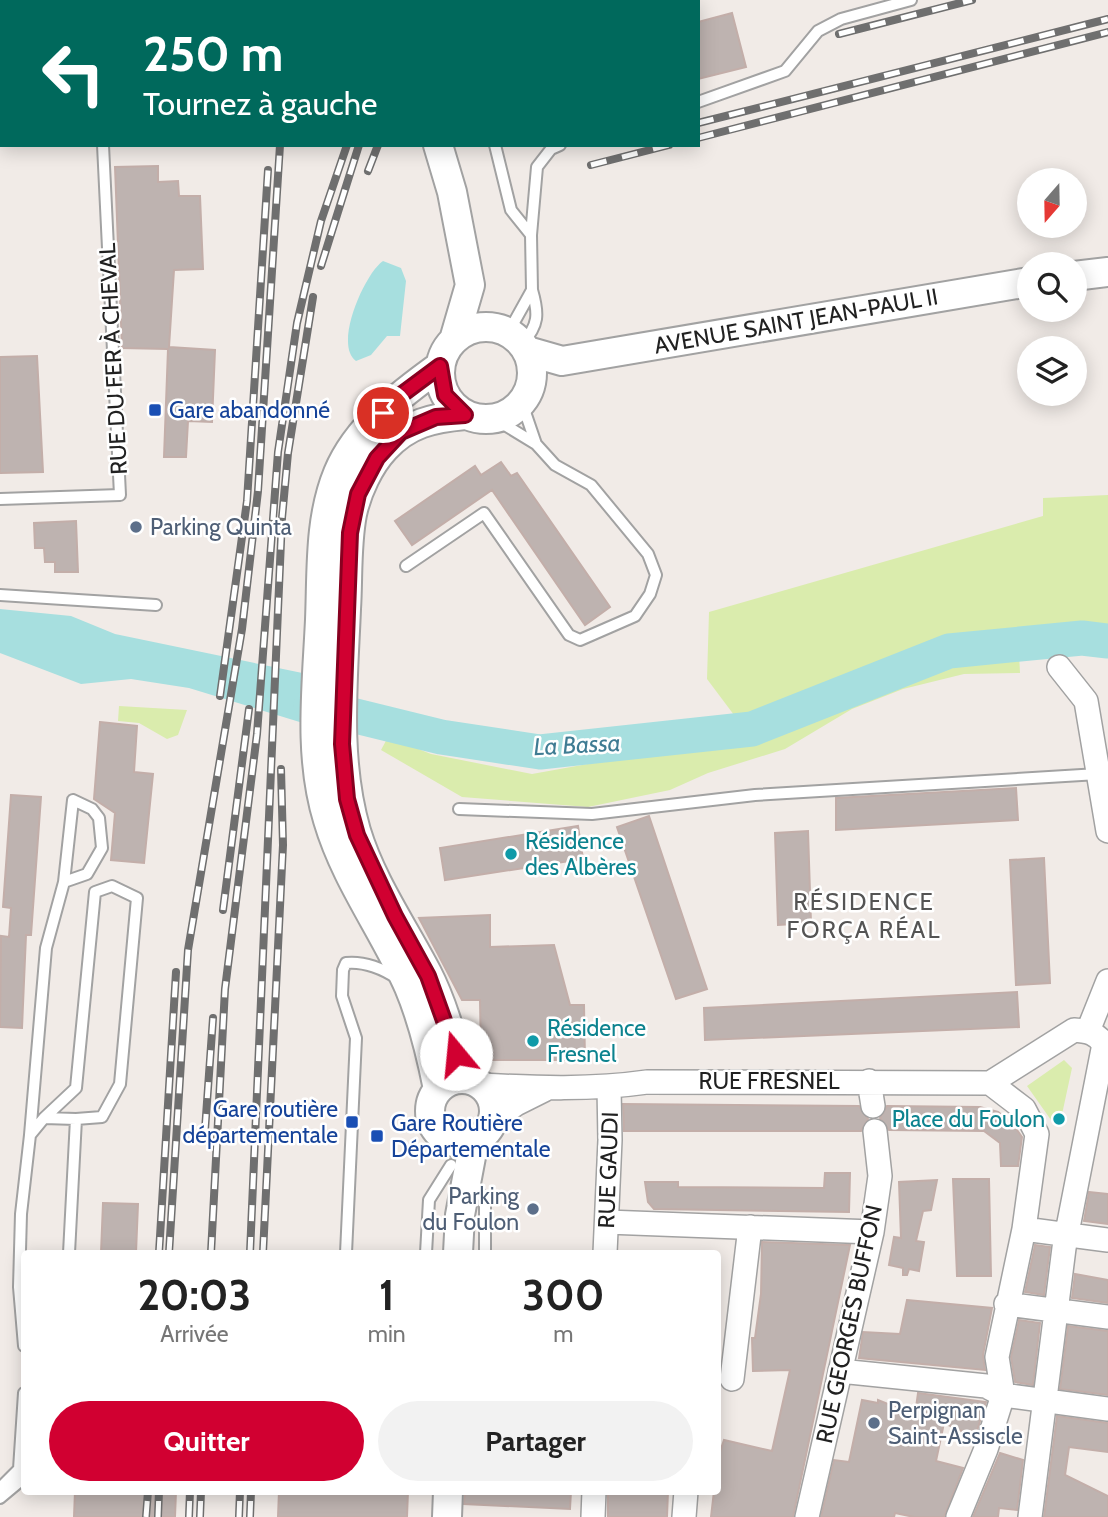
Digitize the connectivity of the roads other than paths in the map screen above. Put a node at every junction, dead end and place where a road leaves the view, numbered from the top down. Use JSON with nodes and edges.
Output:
{"nodes":[{"id":1,"x":911,"y":0,"type":"edge"},
{"id":2,"x":700,"y":101,"type":"edge"},
{"id":3,"x":103,"y":147,"type":"edge"},
{"id":4,"x":439,"y":147,"type":"edge"},
{"id":5,"x":496,"y":147,"type":"edge"},
{"id":6,"x":556,"y":147,"type":"edge"},
{"id":7,"x":531,"y":235,"type":"junction"},
{"id":8,"x":1108,"y":272,"type":"edge"},
{"id":9,"x":1087,"y":274,"type":"edge"},
{"id":10,"x":1017,"y":284,"type":"edge"},
{"id":11,"x":470,"y":285,"type":"junction"},
{"id":12,"x":532,"y":289,"type":"junction"},
{"id":13,"x":514,"y":339,"type":"junction"},
{"id":14,"x":454,"y":340,"type":"junction"},
{"id":15,"x":562,"y":361,"type":"junction"},
{"id":16,"x":440,"y":366,"type":"junction"},
{"id":17,"x":524,"y":399,"type":"junction"},
{"id":18,"x":465,"y":415,"type":"junction"},
{"id":19,"x":495,"y":419,"type":"junction"},
{"id":20,"x":536,"y":444,"type":"junction"},
{"id":21,"x":0,"y":499,"type":"edge"},
{"id":22,"x":406,"y":566,"type":"dead end"},
{"id":23,"x":0,"y":595,"type":"edge"},
{"id":24,"x":156,"y":605,"type":"dead end"},
{"id":25,"x":332,"y":649,"type":"junction"},
{"id":26,"x":1059,"y":667,"type":"dead end"},
{"id":27,"x":329,"y":742,"type":"junction"},
{"id":28,"x":1098,"y":774,"type":"junction"},
{"id":29,"x":459,"y":809,"type":"dead end"},
{"id":30,"x":1108,"y":831,"type":"edge"},
{"id":31,"x":64,"y":882,"type":"junction"},
{"id":32,"x":1108,"y":981,"type":"edge"},
{"id":33,"x":409,"y":987,"type":"junction"},
{"id":34,"x":1100,"y":1040,"type":"edge"},
{"id":35,"x":869,"y":1081,"type":"junction"},
{"id":36,"x":990,"y":1083,"type":"junction"},
{"id":37,"x":461,"y":1084,"type":"junction"},
{"id":38,"x":547,"y":1088,"type":"junction"},
{"id":39,"x":609,"y":1088,"type":"junction"},
{"id":40,"x":873,"y":1106,"type":"dead end"},
{"id":41,"x":44,"y":1118,"type":"junction"},
{"id":42,"x":76,"y":1119,"type":"junction"},
{"id":43,"x":493,"y":1120,"type":"junction"},
{"id":44,"x":875,"y":1130,"type":"dead end"},
{"id":45,"x":30,"y":1135,"type":"junction"},
{"id":46,"x":461,"y":1156,"type":"junction"},
{"id":47,"x":607,"y":1222,"type":"junction"},
{"id":48,"x":750,"y":1227,"type":"junction"},
{"id":49,"x":1024,"y":1229,"type":"junction"},
{"id":50,"x":872,"y":1231,"type":"junction"},
{"id":51,"x":1067,"y":1235,"type":"junction"},
{"id":52,"x":1108,"y":1240,"type":"edge"},
{"id":53,"x":69,"y":1250,"type":"edge"},
{"id":54,"x":346,"y":1250,"type":"edge"},
{"id":55,"x":426,"y":1250,"type":"edge"},
{"id":56,"x":458,"y":1250,"type":"edge"},
{"id":57,"x":485,"y":1250,"type":"edge"},
{"id":58,"x":606,"y":1250,"type":"edge"},
{"id":59,"x":1006,"y":1304,"type":"junction"},
{"id":60,"x":1058,"y":1310,"type":"junction"},
{"id":61,"x":21,"y":1311,"type":"edge"},
{"id":62,"x":1108,"y":1317,"type":"edge"},
{"id":63,"x":840,"y":1371,"type":"junction"},
{"id":64,"x":732,"y":1378,"type":"dead end"},
{"id":65,"x":1003,"y":1395,"type":"junction"},
{"id":66,"x":1046,"y":1401,"type":"junction"},
{"id":67,"x":1108,"y":1409,"type":"edge"},
{"id":68,"x":21,"y":1439,"type":"edge"},
{"id":69,"x":21,"y":1480,"type":"edge"},
{"id":70,"x":0,"y":1488,"type":"edge"},
{"id":71,"x":448,"y":1495,"type":"edge"},
{"id":72,"x":594,"y":1495,"type":"edge"},
{"id":73,"x":686,"y":1495,"type":"edge"},
{"id":74,"x":0,"y":1498,"type":"edge"},
{"id":75,"x":447,"y":1517,"type":"edge"},
{"id":76,"x":593,"y":1517,"type":"edge"},
{"id":77,"x":684,"y":1517,"type":"edge"},
{"id":78,"x":807,"y":1517,"type":"edge"},
{"id":79,"x":958,"y":1517,"type":"edge"},
{"id":80,"x":1030,"y":1517,"type":"edge"}],
"edges":[{"from":1,"to":2,"type":"lane"},
{"from":3,"to":21,"type":"lane","name":"RUE DU FER À CHEVAL"},
{"from":4,"to":11,"type":"street"},
{"from":5,"to":7,"type":"lane"},
{"from":6,"to":7,"type":"lane"},
{"from":7,"to":12,"type":"lane"},
{"from":8,"to":9,"type":"street"},
{"from":10,"to":15,"type":"street","name":"AVENUE SAINT JEAN-PAUL II"},
{"from":11,"to":13,"type":"street"},
{"from":11,"to":14,"type":"street"},
{"from":12,"to":13,"type":"lane"},
{"from":12,"to":13,"type":"lane"},
{"from":13,"to":14,"type":"street"},
{"from":13,"to":15,"type":"street","name":"AVENUE SAINT JEAN-PAUL II"},
{"from":13,"to":17,"type":"street"},
{"from":14,"to":16,"type":"street"},
{"from":15,"to":17,"type":"street"},
{"from":16,"to":18,"type":"street"},
{"from":16,"to":25,"type":"street"},
{"from":17,"to":19,"type":"street"},
{"from":17,"to":20,"type":"lane"},
{"from":18,"to":19,"type":"street"},
{"from":18,"to":25,"type":"street"},
{"from":19,"to":20,"type":"lane"},
{"from":20,"to":22,"type":"lane"},
{"from":23,"to":24,"type":"lane"},
{"from":25,"to":27,"type":"street"},
{"from":26,"to":28,"type":"street"},
{"from":27,"to":33,"type":"street"},
{"from":27,"to":37,"type":"street"},
{"from":28,"to":29,"type":"lane"},
{"from":28,"to":30,"type":"street"},
{"from":31,"to":31,"type":"lane"},
{"from":31,"to":45,"type":"lane"},
{"from":32,"to":34,"type":"street"},
{"from":33,"to":37,"type":"street"},
{"from":33,"to":54,"type":"lane"},
{"from":34,"to":36,"type":"street"},
{"from":34,"to":51,"type":"street"},
{"from":35,"to":36,"type":"street","name":"RUE FRESNEL"},
{"from":35,"to":39,"type":"street","name":"RUE FRESNEL"},
{"from":35,"to":40,"type":"street"},
{"from":36,"to":49,"type":"street"},
{"from":37,"to":38,"type":"street","name":"RUE FRESNEL"},
{"from":37,"to":43,"type":"street"},
{"from":37,"to":46,"type":"street"},
{"from":38,"to":39,"type":"street","name":"RUE FRESNEL"},
{"from":38,"to":43,"type":"street","name":"RUE FRESNEL"},
{"from":39,"to":47,"type":"street","name":"RUE GAUDI"},
{"from":41,"to":42,"type":"lane"},
{"from":41,"to":42,"type":"lane"},
{"from":41,"to":45,"type":"lane"},
{"from":42,"to":53,"type":"lane"},
{"from":43,"to":46,"type":"street"},
{"from":44,"to":50,"type":"street","name":"RUE GEORGES BUFFON"},
{"from":45,"to":61,"type":"lane"},
{"from":46,"to":55,"type":"lane"},
{"from":46,"to":56,"type":"street"},
{"from":46,"to":57,"type":"lane"},
{"from":47,"to":48,"type":"street"},
{"from":47,"to":58,"type":"street","name":"RUE GAUDI"},
{"from":48,"to":50,"type":"street"},
{"from":48,"to":64,"type":"street"},
{"from":49,"to":51,"type":"street"},
{"from":49,"to":59,"type":"street"},
{"from":50,"to":63,"type":"street","name":"RUE GEORGES BUFFON"},
{"from":51,"to":52,"type":"street"},
{"from":51,"to":60,"type":"street"},
{"from":59,"to":60,"type":"street"},
{"from":59,"to":65,"type":"street"},
{"from":60,"to":62,"type":"street"},
{"from":60,"to":66,"type":"street"},
{"from":63,"to":65,"type":"street"},
{"from":63,"to":78,"type":"street","name":"RUE GEORGES BUFFON"},
{"from":65,"to":66,"type":"street"},
{"from":65,"to":79,"type":"street"},
{"from":66,"to":67,"type":"street"},
{"from":66,"to":80,"type":"street"},
{"from":68,"to":70,"type":"lane"},
{"from":69,"to":74,"type":"lane"},
{"from":71,"to":75,"type":"street"},
{"from":72,"to":76,"type":"street"},
{"from":73,"to":77,"type":"street"}]}
